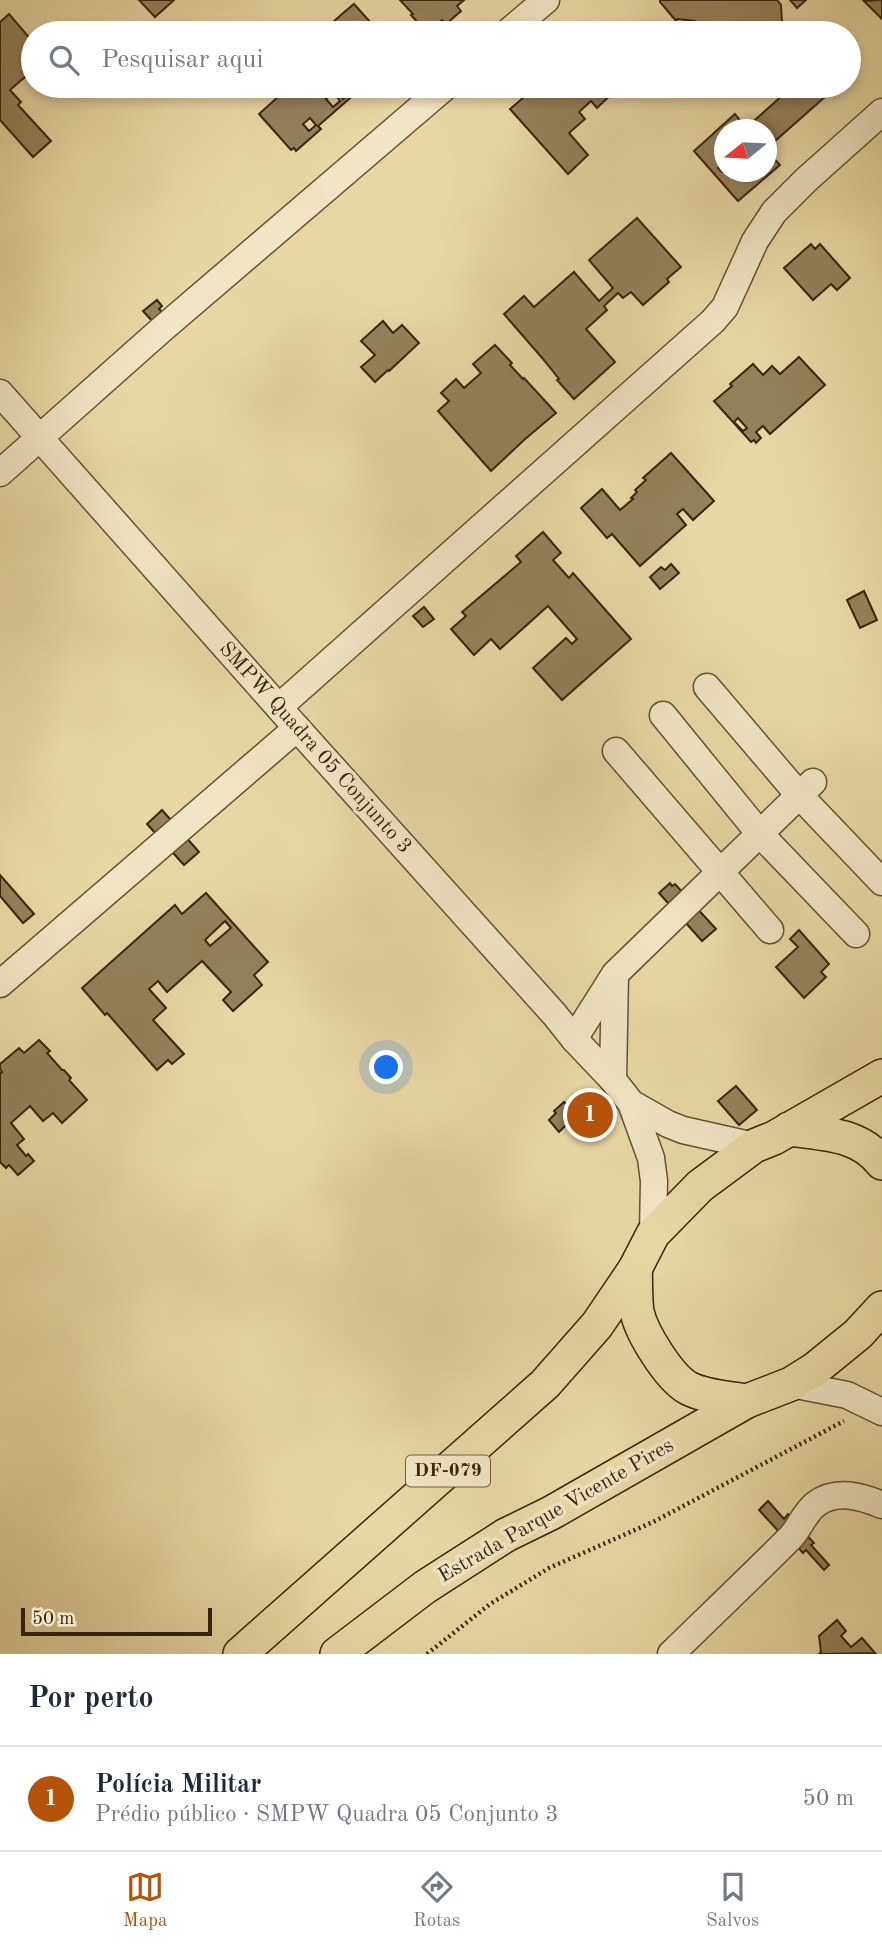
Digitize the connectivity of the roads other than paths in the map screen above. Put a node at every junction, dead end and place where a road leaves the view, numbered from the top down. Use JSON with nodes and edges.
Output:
{"nodes":[{"id":1,"x":546,"y":0,"type":"edge"},
{"id":2,"x":521,"y":21,"type":"edge"},
{"id":3,"x":432,"y":98,"type":"edge"},
{"id":4,"x":882,"y":112,"type":"edge"},
{"id":5,"x":0,"y":393,"type":"edge"},
{"id":6,"x":39,"y":438,"type":"junction"},
{"id":7,"x":0,"y":472,"type":"edge"},
{"id":8,"x":707,"y":687,"type":"dead end"},
{"id":9,"x":279,"y":707,"type":"junction"},
{"id":10,"x":663,"y":715,"type":"dead end"},
{"id":11,"x":297,"y":728,"type":"junction"},
{"id":12,"x":616,"y":751,"type":"dead end"},
{"id":13,"x":806,"y":789,"type":"junction"},
{"id":14,"x":760,"y":834,"type":"junction"},
{"id":15,"x":720,"y":873,"type":"junction"},
{"id":16,"x":882,"y":882,"type":"edge"},
{"id":17,"x":770,"y":930,"type":"dead end"},
{"id":18,"x":856,"y":934,"type":"dead end"},
{"id":19,"x":615,"y":974,"type":"junction"},
{"id":20,"x":0,"y":984,"type":"edge"},
{"id":21,"x":574,"y":1040,"type":"junction"},
{"id":22,"x":882,"y":1076,"type":"edge"},
{"id":23,"x":613,"y":1080,"type":"junction"},
{"id":24,"x":631,"y":1102,"type":"junction"},
{"id":25,"x":789,"y":1129,"type":"junction"},
{"id":26,"x":754,"y":1146,"type":"junction"},
{"id":27,"x":882,"y":1163,"type":"edge"},
{"id":28,"x":653,"y":1234,"type":"junction"},
{"id":29,"x":635,"y":1269,"type":"junction"},
{"id":30,"x":882,"y":1308,"type":"edge"},
{"id":31,"x":792,"y":1384,"type":"junction"},
{"id":32,"x":747,"y":1401,"type":"junction"},
{"id":33,"x":876,"y":1408,"type":"edge"},
{"id":34,"x":882,"y":1505,"type":"edge"},
{"id":35,"x":240,"y":1654,"type":"edge"},
{"id":36,"x":337,"y":1654,"type":"edge"},
{"id":37,"x":671,"y":1654,"type":"edge"}],
"edges":[{"from":1,"to":2,"type":"street"},
{"from":3,"to":6,"type":"street"},
{"from":4,"to":9,"type":"street"},
{"from":5,"to":6,"type":"street","name":"SMPW Quadra 05 Conjunto 3"},
{"from":6,"to":7,"type":"street"},
{"from":6,"to":9,"type":"street","name":"SMPW Quadra 05 Conjunto 3"},
{"from":8,"to":13,"type":"street"},
{"from":9,"to":11,"type":"street","name":"SMPW Quadra 05 Conjunto 3"},
{"from":10,"to":14,"type":"street"},
{"from":11,"to":20,"type":"street"},
{"from":11,"to":21,"type":"street","name":"SMPW Quadra 05 Conjunto 3"},
{"from":12,"to":15,"type":"street"},
{"from":13,"to":14,"type":"street"},
{"from":13,"to":16,"type":"street"},
{"from":14,"to":15,"type":"street"},
{"from":14,"to":18,"type":"street"},
{"from":15,"to":17,"type":"street"},
{"from":15,"to":19,"type":"street"},
{"from":19,"to":21,"type":"street"},
{"from":19,"to":23,"type":"street"},
{"from":21,"to":23,"type":"street","name":"SMPW Quadra 05 Conjunto 3"},
{"from":22,"to":25,"type":"main road","number":"DF-079"},
{"from":23,"to":24,"type":"street","name":"SMPW Quadra 05 Conjunto 3"},
{"from":24,"to":26,"type":"street"},
{"from":24,"to":28,"type":"street"},
{"from":25,"to":26,"type":"main road","number":"DF-079"},
{"from":25,"to":27,"type":"main road"},
{"from":26,"to":28,"type":"main road","number":"DF-079"},
{"from":28,"to":29,"type":"main road","number":"DF-079"},
{"from":29,"to":32,"type":"main road"},
{"from":29,"to":35,"type":"main road","number":"DF-079"},
{"from":30,"to":31,"type":"main road","name":"Estrada Parque Vicente Pires"},
{"from":31,"to":32,"type":"main road","name":"Estrada Parque Vicente Pires"},
{"from":31,"to":33,"type":"street"},
{"from":32,"to":36,"type":"main road","name":"Estrada Parque Vicente Pires"},
{"from":34,"to":37,"type":"street"}]}
